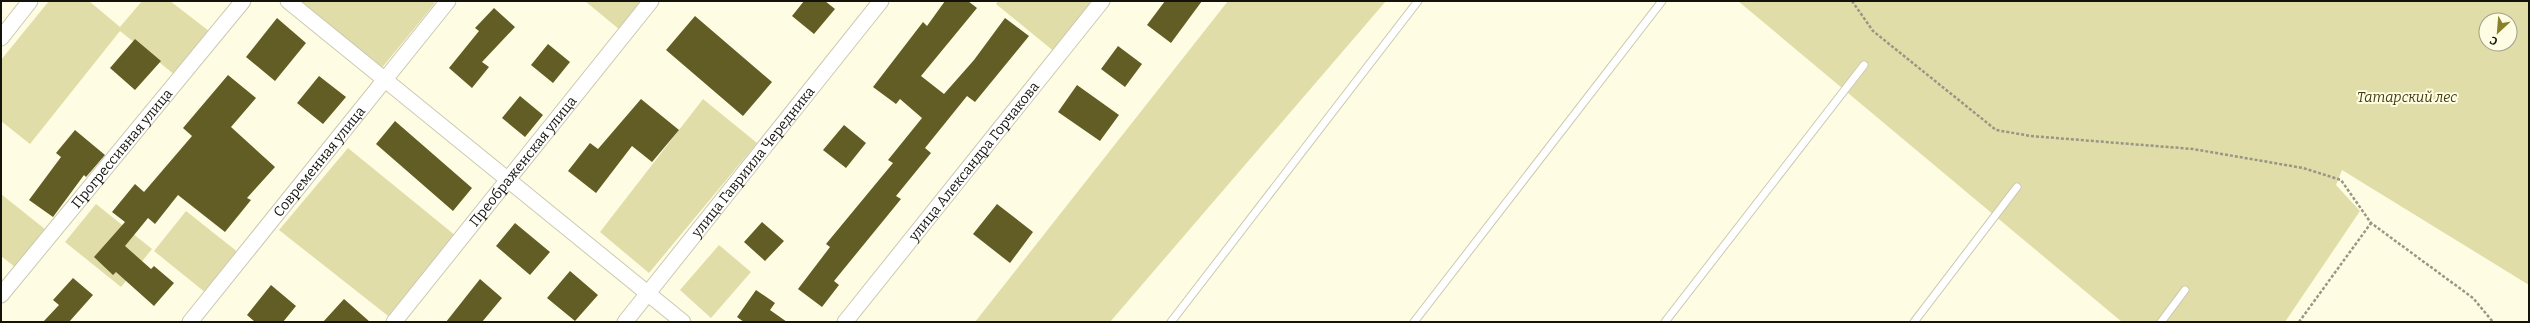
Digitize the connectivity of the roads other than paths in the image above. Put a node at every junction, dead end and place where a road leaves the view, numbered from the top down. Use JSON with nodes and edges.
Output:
{"nodes":[{"id":1,"x":30,"y":1,"type":"edge"},
{"id":2,"x":243,"y":1,"type":"edge"},
{"id":3,"x":288,"y":1,"type":"edge"},
{"id":4,"x":448,"y":1,"type":"edge"},
{"id":5,"x":651,"y":1,"type":"edge"},
{"id":6,"x":881,"y":1,"type":"edge"},
{"id":7,"x":1102,"y":1,"type":"edge"},
{"id":8,"x":1418,"y":1,"type":"edge"},
{"id":9,"x":1662,"y":1,"type":"edge"},
{"id":10,"x":1,"y":38,"type":"edge"},
{"id":11,"x":1864,"y":65,"type":"dead end"},
{"id":12,"x":384,"y":80,"type":"junction"},
{"id":13,"x":507,"y":179,"type":"junction"},
{"id":14,"x":2016,"y":187,"type":"dead end"},
{"id":15,"x":2185,"y":290,"type":"dead end"},
{"id":16,"x":648,"y":294,"type":"junction"},
{"id":17,"x":1,"y":295,"type":"edge"},
{"id":18,"x":190,"y":322,"type":"edge"},
{"id":19,"x":394,"y":322,"type":"edge"},
{"id":20,"x":625,"y":322,"type":"edge"},
{"id":21,"x":683,"y":322,"type":"edge"},
{"id":22,"x":846,"y":322,"type":"edge"},
{"id":23,"x":1172,"y":322,"type":"edge"},
{"id":24,"x":1414,"y":322,"type":"edge"},
{"id":25,"x":1665,"y":322,"type":"edge"},
{"id":26,"x":1914,"y":322,"type":"edge"},
{"id":27,"x":2161,"y":322,"type":"edge"}],
"edges":[{"from":1,"to":10,"type":"street"},
{"from":2,"to":17,"type":"street","name":"Прогрессивная улица"},
{"from":3,"to":12,"type":"street"},
{"from":4,"to":12,"type":"street","name":"Современная улица"},
{"from":5,"to":13,"type":"street","name":"Преображенская улица"},
{"from":6,"to":16,"type":"street","name":"улица Гавриила Чередника"},
{"from":7,"to":22,"type":"street","name":"улица Александра Горчакова"},
{"from":8,"to":23,"type":"lane"},
{"from":9,"to":24,"type":"lane"},
{"from":11,"to":25,"type":"lane"},
{"from":12,"to":13,"type":"street"},
{"from":12,"to":18,"type":"street","name":"Современная улица"},
{"from":13,"to":16,"type":"street"},
{"from":13,"to":19,"type":"street","name":"Преображенская улица"},
{"from":14,"to":26,"type":"lane"},
{"from":15,"to":27,"type":"lane"},
{"from":16,"to":20,"type":"street","name":"улица Гавриила Чередника"},
{"from":16,"to":21,"type":"street"}]}
